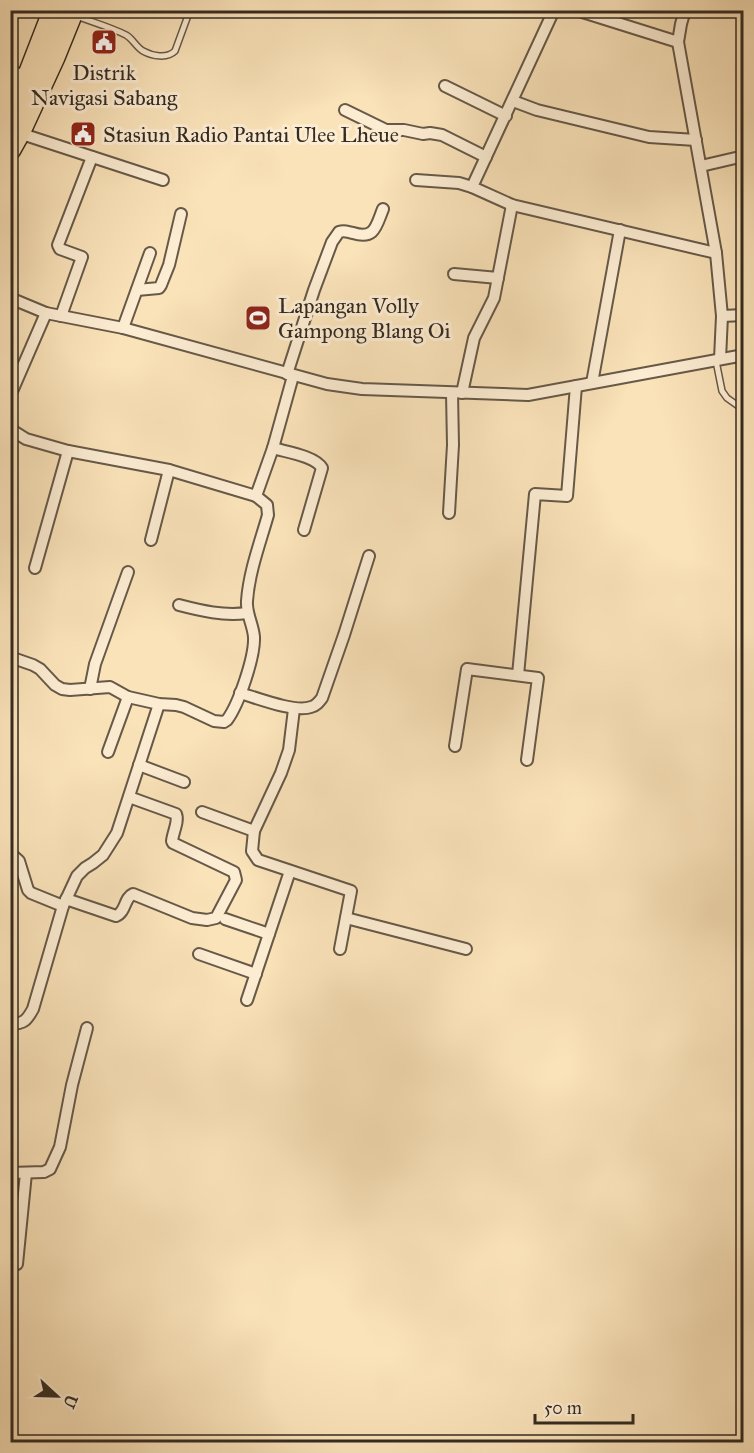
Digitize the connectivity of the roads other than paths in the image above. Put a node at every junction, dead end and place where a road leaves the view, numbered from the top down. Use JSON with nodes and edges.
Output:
{"nodes":[{"id":1,"x":190,"y":10,"type":"edge"},
{"id":2,"x":554,"y":10,"type":"edge"},
{"id":3,"x":576,"y":10,"type":"edge"},
{"id":4,"x":685,"y":10,"type":"edge"},
{"id":5,"x":66,"y":12,"type":"edge"},
{"id":6,"x":678,"y":42,"type":"junction"},
{"id":7,"x":19,"y":74,"type":"edge"},
{"id":8,"x":445,"y":86,"type":"dead end"},
{"id":9,"x":513,"y":101,"type":"junction"},
{"id":10,"x":345,"y":110,"type":"dead end"},
{"id":11,"x":10,"y":114,"type":"edge"},
{"id":12,"x":506,"y":116,"type":"junction"},
{"id":13,"x":696,"y":140,"type":"junction"},
{"id":14,"x":15,"y":141,"type":"edge"},
{"id":15,"x":744,"y":156,"type":"edge"},
{"id":16,"x":92,"y":157,"type":"junction"},
{"id":17,"x":486,"y":157,"type":"junction"},
{"id":18,"x":701,"y":166,"type":"junction"},
{"id":19,"x":163,"y":180,"type":"dead end"},
{"id":20,"x":416,"y":180,"type":"dead end"},
{"id":21,"x":472,"y":188,"type":"junction"},
{"id":22,"x":512,"y":204,"type":"junction"},
{"id":23,"x":383,"y":209,"type":"dead end"},
{"id":24,"x":181,"y":214,"type":"dead end"},
{"id":25,"x":620,"y":231,"type":"junction"},
{"id":26,"x":716,"y":253,"type":"junction"},
{"id":27,"x":150,"y":254,"type":"dead end"},
{"id":28,"x":454,"y":274,"type":"dead end"},
{"id":29,"x":498,"y":278,"type":"junction"},
{"id":30,"x":137,"y":290,"type":"junction"},
{"id":31,"x":10,"y":298,"type":"edge"},
{"id":32,"x":46,"y":313,"type":"junction"},
{"id":33,"x":744,"y":315,"type":"edge"},
{"id":34,"x":61,"y":316,"type":"junction"},
{"id":35,"x":722,"y":316,"type":"junction"},
{"id":36,"x":123,"y":328,"type":"junction"},
{"id":37,"x":744,"y":355,"type":"edge"},
{"id":38,"x":718,"y":359,"type":"junction"},
{"id":39,"x":290,"y":375,"type":"junction"},
{"id":40,"x":592,"y":383,"type":"junction"},
{"id":41,"x":576,"y":386,"type":"junction"},
{"id":42,"x":457,"y":393,"type":"junction"},
{"id":43,"x":10,"y":396,"type":"edge"},
{"id":44,"x":744,"y":410,"type":"edge"},
{"id":45,"x":10,"y":429,"type":"edge"},
{"id":46,"x":273,"y":448,"type":"junction"},
{"id":47,"x":68,"y":451,"type":"junction"},
{"id":48,"x":169,"y":470,"type":"junction"},
{"id":49,"x":256,"y":496,"type":"junction"},
{"id":50,"x":449,"y":513,"type":"dead end"},
{"id":51,"x":304,"y":530,"type":"dead end"},
{"id":52,"x":151,"y":540,"type":"dead end"},
{"id":53,"x":369,"y":556,"type":"dead end"},
{"id":54,"x":35,"y":568,"type":"dead end"},
{"id":55,"x":128,"y":572,"type":"dead end"},
{"id":56,"x":179,"y":605,"type":"dead end"},
{"id":57,"x":247,"y":613,"type":"junction"},
{"id":58,"x":10,"y":657,"type":"edge"},
{"id":59,"x":518,"y":675,"type":"junction"},
{"id":60,"x":90,"y":689,"type":"junction"},
{"id":61,"x":240,"y":693,"type":"junction"},
{"id":62,"x":128,"y":697,"type":"junction"},
{"id":63,"x":159,"y":704,"type":"junction"},
{"id":64,"x":294,"y":709,"type":"junction"},
{"id":65,"x":455,"y":746,"type":"dead end"},
{"id":66,"x":108,"y":752,"type":"dead end"},
{"id":67,"x":527,"y":760,"type":"dead end"},
{"id":68,"x":139,"y":765,"type":"junction"},
{"id":69,"x":184,"y":782,"type":"dead end"},
{"id":70,"x":129,"y":797,"type":"junction"},
{"id":71,"x":202,"y":812,"type":"dead end"},
{"id":72,"x":254,"y":831,"type":"junction"},
{"id":73,"x":10,"y":853,"type":"edge"},
{"id":74,"x":290,"y":871,"type":"junction"},
{"id":75,"x":65,"y":903,"type":"junction"},
{"id":76,"x":346,"y":918,"type":"junction"},
{"id":77,"x":225,"y":919,"type":"dead end"},
{"id":78,"x":269,"y":934,"type":"junction"},
{"id":79,"x":340,"y":949,"type":"dead end"},
{"id":80,"x":466,"y":949,"type":"dead end"},
{"id":81,"x":198,"y":954,"type":"dead end"},
{"id":82,"x":256,"y":974,"type":"junction"},
{"id":83,"x":247,"y":1000,"type":"dead end"},
{"id":84,"x":10,"y":1024,"type":"edge"},
{"id":85,"x":87,"y":1028,"type":"dead end"},
{"id":86,"x":10,"y":1173,"type":"edge"},
{"id":87,"x":26,"y":1173,"type":"junction"},
{"id":88,"x":17,"y":1264,"type":"dead end"}],
"edges":[{"from":1,"to":5,"type":"lane"},
{"from":2,"to":9,"type":"street"},
{"from":3,"to":6,"type":"street"},
{"from":4,"to":6,"type":"street"},
{"from":5,"to":7,"type":"highway"},
{"from":5,"to":14,"type":"highway"},
{"from":6,"to":13,"type":"street"},
{"from":7,"to":11,"type":"highway"},
{"from":8,"to":12,"type":"street"},
{"from":9,"to":12,"type":"street"},
{"from":9,"to":13,"type":"street"},
{"from":10,"to":17,"type":"street"},
{"from":12,"to":17,"type":"street"},
{"from":13,"to":18,"type":"street"},
{"from":14,"to":16,"type":"street"},
{"from":15,"to":18,"type":"street"},
{"from":16,"to":19,"type":"street"},
{"from":16,"to":34,"type":"street"},
{"from":17,"to":21,"type":"street"},
{"from":18,"to":26,"type":"street"},
{"from":20,"to":21,"type":"street"},
{"from":21,"to":22,"type":"street"},
{"from":22,"to":25,"type":"street"},
{"from":22,"to":29,"type":"street"},
{"from":23,"to":39,"type":"street"},
{"from":24,"to":30,"type":"street"},
{"from":25,"to":26,"type":"street"},
{"from":25,"to":40,"type":"street"},
{"from":26,"to":35,"type":"street"},
{"from":27,"to":30,"type":"street"},
{"from":28,"to":29,"type":"street"},
{"from":29,"to":42,"type":"street"},
{"from":30,"to":36,"type":"street"},
{"from":31,"to":32,"type":"street"},
{"from":32,"to":34,"type":"street"},
{"from":32,"to":43,"type":"street"},
{"from":33,"to":35,"type":"street"},
{"from":34,"to":36,"type":"street"},
{"from":35,"to":38,"type":"street"},
{"from":36,"to":39,"type":"street"},
{"from":37,"to":38,"type":"street"},
{"from":38,"to":40,"type":"street"},
{"from":38,"to":44,"type":"lane"},
{"from":39,"to":42,"type":"street"},
{"from":39,"to":46,"type":"street"},
{"from":40,"to":41,"type":"street"},
{"from":41,"to":42,"type":"street"},
{"from":41,"to":59,"type":"street"},
{"from":42,"to":50,"type":"street"},
{"from":45,"to":47,"type":"street"},
{"from":46,"to":49,"type":"street"},
{"from":46,"to":51,"type":"street"},
{"from":47,"to":48,"type":"street"},
{"from":47,"to":54,"type":"street"},
{"from":48,"to":49,"type":"street"},
{"from":48,"to":52,"type":"street"},
{"from":49,"to":57,"type":"street"},
{"from":53,"to":64,"type":"street"},
{"from":55,"to":60,"type":"street"},
{"from":56,"to":57,"type":"street"},
{"from":57,"to":61,"type":"street"},
{"from":58,"to":60,"type":"street"},
{"from":59,"to":65,"type":"street"},
{"from":59,"to":67,"type":"street"},
{"from":60,"to":62,"type":"street"},
{"from":61,"to":63,"type":"street"},
{"from":61,"to":64,"type":"street"},
{"from":62,"to":63,"type":"street"},
{"from":62,"to":66,"type":"street"},
{"from":63,"to":68,"type":"street"},
{"from":64,"to":72,"type":"street"},
{"from":68,"to":69,"type":"street"},
{"from":68,"to":70,"type":"street"},
{"from":70,"to":75,"type":"street"},
{"from":70,"to":75,"type":"street"},
{"from":71,"to":72,"type":"street"},
{"from":72,"to":74,"type":"street"},
{"from":73,"to":75,"type":"street"},
{"from":74,"to":76,"type":"street"},
{"from":74,"to":78,"type":"street"},
{"from":75,"to":84,"type":"street"},
{"from":76,"to":79,"type":"street"},
{"from":76,"to":80,"type":"street"},
{"from":77,"to":78,"type":"street"},
{"from":78,"to":82,"type":"street"},
{"from":81,"to":82,"type":"street"},
{"from":82,"to":83,"type":"street"},
{"from":85,"to":87,"type":"street"},
{"from":86,"to":87,"type":"street"},
{"from":87,"to":88,"type":"street"}]}
